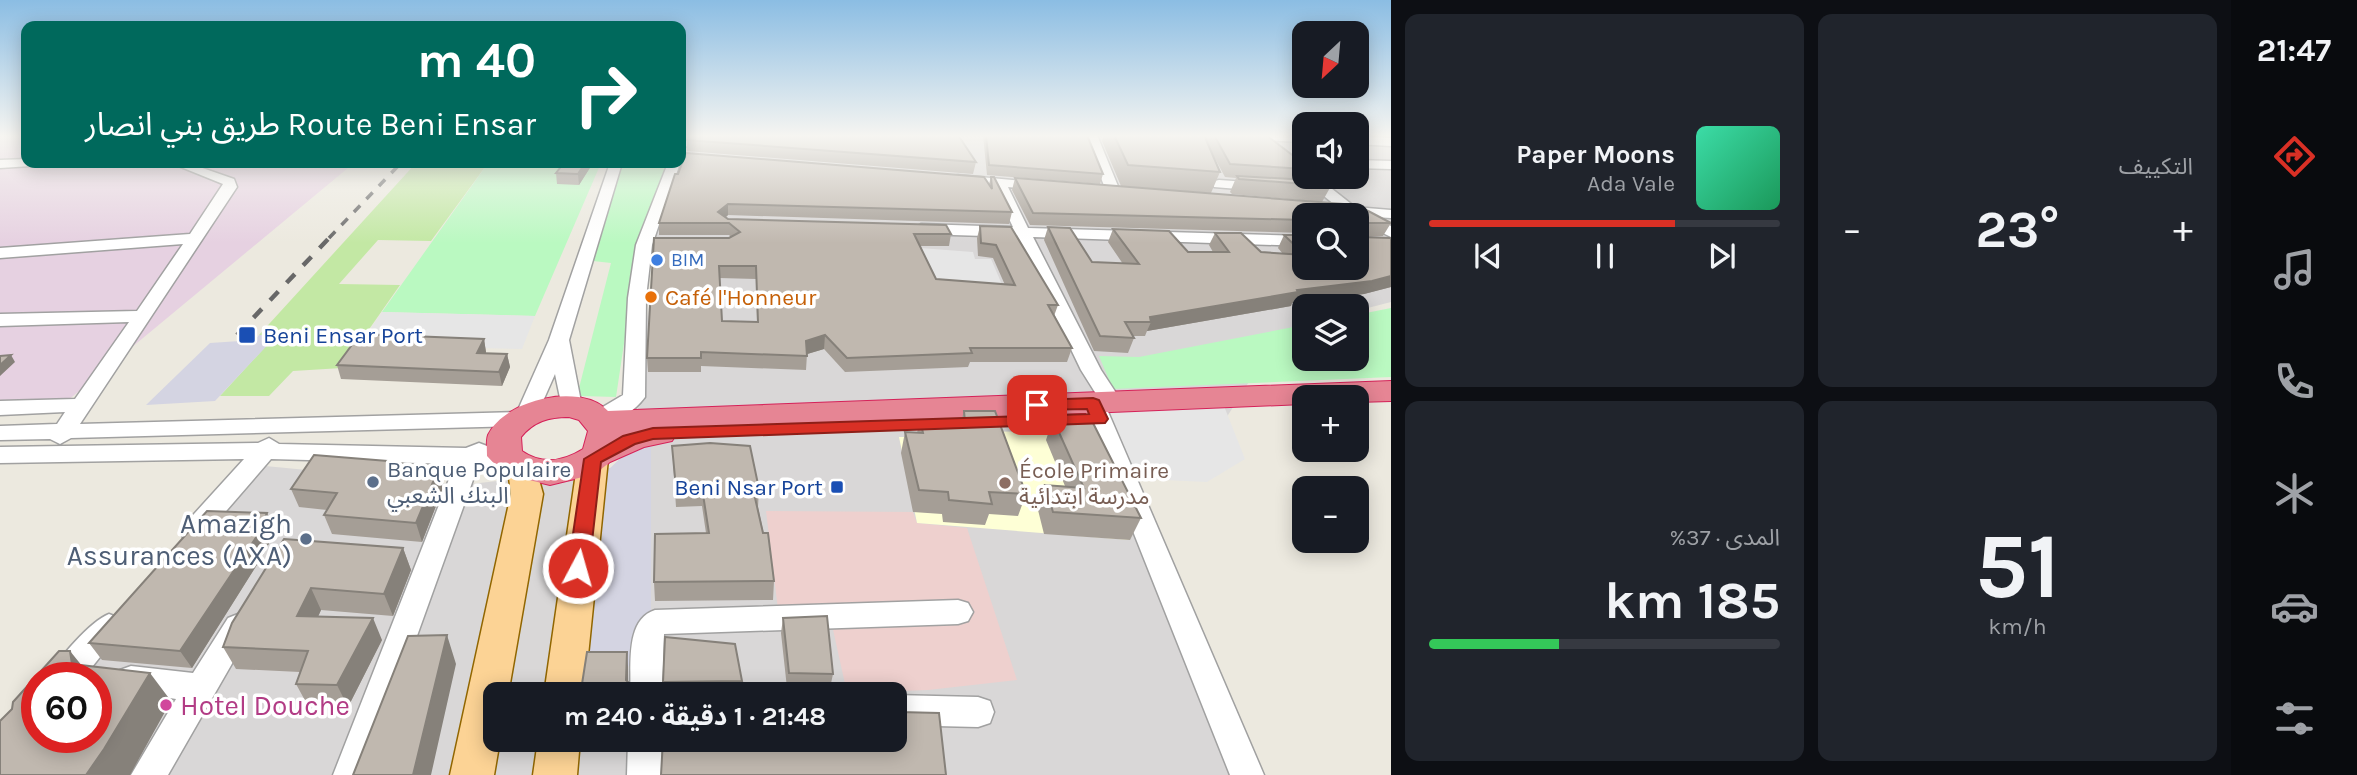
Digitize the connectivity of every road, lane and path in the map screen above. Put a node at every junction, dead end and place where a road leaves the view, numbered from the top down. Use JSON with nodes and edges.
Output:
{"nodes":[{"id":1,"x":202,"y":171,"type":"edge"},
{"id":2,"x":613,"y":171,"type":"edge"},
{"id":3,"x":671,"y":171,"type":"edge"},
{"id":4,"x":1105,"y":171,"type":"edge"},
{"id":5,"x":946,"y":178,"type":"edge"},
{"id":6,"x":998,"y":182,"type":"junction"},
{"id":7,"x":1057,"y":187,"type":"edge"},
{"id":8,"x":1273,"y":187,"type":"edge"},
{"id":9,"x":1320,"y":189,"type":"edge"},
{"id":10,"x":1113,"y":191,"type":"edge"},
{"id":11,"x":1224,"y":201,"type":"edge"},
{"id":12,"x":1341,"y":203,"type":"edge"},
{"id":13,"x":1369,"y":213,"type":"edge"},
{"id":14,"x":1391,"y":214,"type":"edge"},
{"id":15,"x":1369,"y":221,"type":"edge"},
{"id":16,"x":906,"y":229,"type":"edge"},
{"id":17,"x":1024,"y":232,"type":"junction"},
{"id":18,"x":1391,"y":232,"type":"edge"},
{"id":19,"x":192,"y":239,"type":"junction"},
{"id":20,"x":1292,"y":241,"type":"edge"},
{"id":21,"x":645,"y":243,"type":"junction"},
{"id":22,"x":668,"y":243,"type":"edge"},
{"id":23,"x":0,"y":253,"type":"edge"},
{"id":24,"x":141,"y":316,"type":"junction"},
{"id":25,"x":0,"y":320,"type":"edge"},
{"id":26,"x":559,"y":340,"type":"junction"},
{"id":27,"x":1391,"y":391,"type":"edge"},
{"id":28,"x":84,"y":405,"type":"junction"},
{"id":29,"x":0,"y":408,"type":"edge"},
{"id":30,"x":1101,"y":408,"type":"junction"},
{"id":31,"x":1391,"y":408,"type":"edge"},
{"id":32,"x":1369,"y":409,"type":"edge"},
{"id":33,"x":1292,"y":412,"type":"edge"},
{"id":34,"x":286,"y":426,"type":"junction"},
{"id":35,"x":64,"y":431,"type":"junction"},
{"id":36,"x":593,"y":432,"type":"junction"},
{"id":37,"x":0,"y":433,"type":"edge"},
{"id":38,"x":518,"y":441,"type":"junction"},
{"id":39,"x":265,"y":451,"type":"junction"},
{"id":40,"x":49,"y":453,"type":"junction"},
{"id":41,"x":0,"y":455,"type":"edge"},
{"id":42,"x":470,"y":456,"type":"junction"},
{"id":43,"x":176,"y":552,"type":"edge"},
{"id":44,"x":251,"y":606,"type":"edge"},
{"id":45,"x":122,"y":612,"type":"edge"},
{"id":46,"x":958,"y":612,"type":"dead end"},
{"id":47,"x":78,"y":662,"type":"edge"},
{"id":48,"x":112,"y":679,"type":"edge"},
{"id":49,"x":565,"y":682,"type":"edge"},
{"id":50,"x":647,"y":682,"type":"edge"},
{"id":51,"x":202,"y":688,"type":"junction"},
{"id":52,"x":907,"y":710,"type":"edge"},
{"id":53,"x":978,"y":712,"type":"dead end"},
{"id":54,"x":558,"y":752,"type":"edge"},
{"id":55,"x":645,"y":752,"type":"edge"},
{"id":56,"x":148,"y":775,"type":"edge"},
{"id":57,"x":350,"y":775,"type":"edge"},
{"id":58,"x":472,"y":775,"type":"edge"},
{"id":59,"x":555,"y":775,"type":"edge"},
{"id":60,"x":644,"y":775,"type":"edge"},
{"id":61,"x":1247,"y":775,"type":"edge"}],
"edges":[{"from":1,"to":19,"type":"street"},
{"from":2,"to":26,"type":"street"},
{"from":3,"to":21,"type":"street"},
{"from":4,"to":10,"type":"street"},
{"from":5,"to":6,"type":"street"},
{"from":6,"to":7,"type":"street"},
{"from":6,"to":17,"type":"street"},
{"from":8,"to":11,"type":"street"},
{"from":9,"to":12,"type":"street"},
{"from":13,"to":14,"type":"street"},
{"from":15,"to":18,"type":"street"},
{"from":16,"to":17,"type":"street"},
{"from":17,"to":20,"type":"street"},
{"from":17,"to":30,"type":"street"},
{"from":19,"to":23,"type":"street"},
{"from":19,"to":24,"type":"street"},
{"from":21,"to":22,"type":"street"},
{"from":21,"to":36,"type":"street"},
{"from":24,"to":25,"type":"street"},
{"from":24,"to":28,"type":"street"},
{"from":26,"to":36,"type":"street"},
{"from":26,"to":38,"type":"street"},
{"from":27,"to":30,"type":"highway"},
{"from":28,"to":29,"type":"street"},
{"from":28,"to":35,"type":"street"},
{"from":30,"to":33,"type":"highway"},
{"from":30,"to":36,"type":"highway"},
{"from":30,"to":61,"type":"street"},
{"from":31,"to":32,"type":"highway"},
{"from":34,"to":35,"type":"street"},
{"from":34,"to":38,"type":"street"},
{"from":34,"to":39,"type":"street"},
{"from":35,"to":37,"type":"street"},
{"from":35,"to":40,"type":"street"},
{"from":36,"to":38,"type":"highway"},
{"from":36,"to":38,"type":"highway"},
{"from":36,"to":49,"type":"main road"},
{"from":38,"to":42,"type":"street"},
{"from":38,"to":42,"type":"street"},
{"from":38,"to":58,"type":"main road"},
{"from":39,"to":40,"type":"street"},
{"from":39,"to":42,"type":"street"},
{"from":39,"to":43,"type":"street"},
{"from":40,"to":41,"type":"street"},
{"from":42,"to":57,"type":"street"},
{"from":44,"to":51,"type":"street"},
{"from":45,"to":47,"type":"street"},
{"from":46,"to":50,"type":"street"},
{"from":48,"to":51,"type":"street"},
{"from":51,"to":56,"type":"street"},
{"from":52,"to":53,"type":"street"},
{"from":54,"to":59,"type":"main road"},
{"from":55,"to":60,"type":"street"}]}
